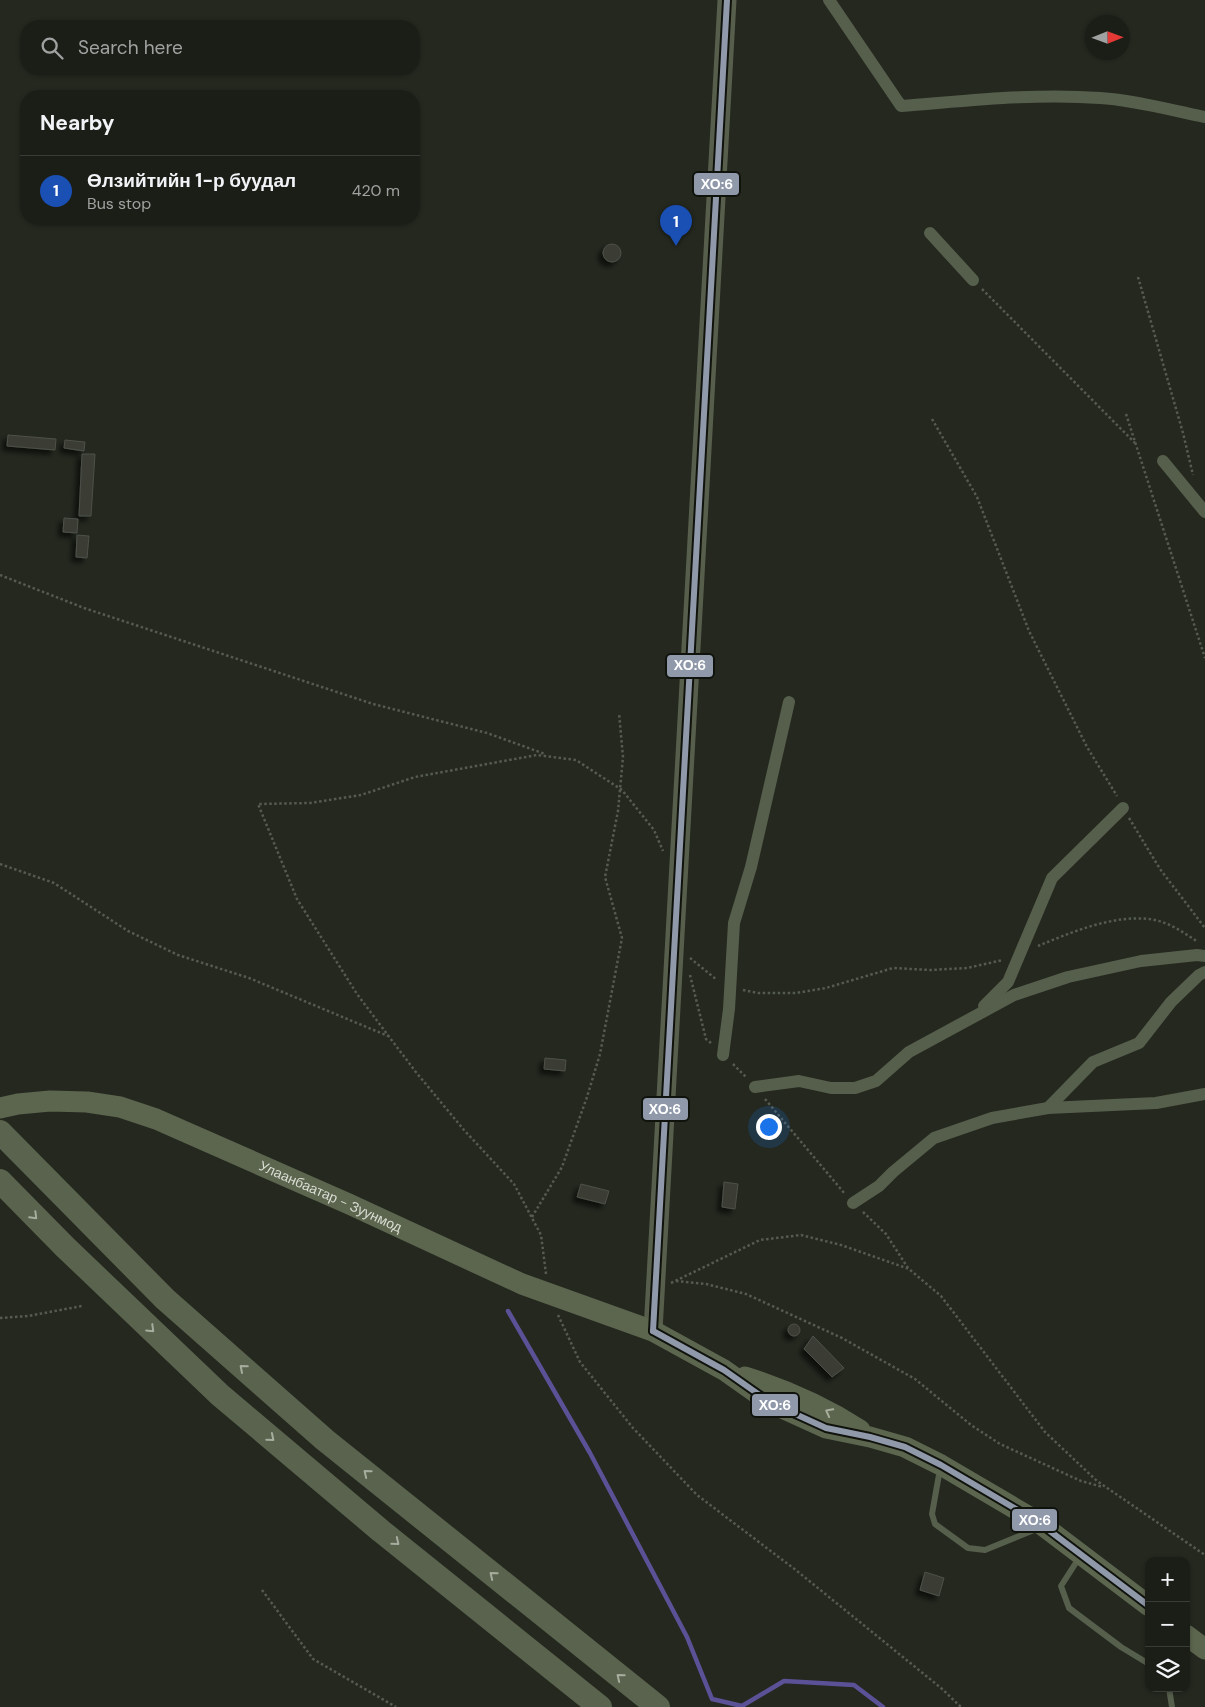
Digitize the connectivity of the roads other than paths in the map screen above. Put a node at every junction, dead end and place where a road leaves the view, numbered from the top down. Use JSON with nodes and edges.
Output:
{"nodes":[{"id":1,"x":728,"y":0,"type":"edge"},
{"id":2,"x":830,"y":0,"type":"edge"},
{"id":3,"x":1205,"y":118,"type":"edge"},
{"id":4,"x":930,"y":233,"type":"dead end"},
{"id":5,"x":973,"y":280,"type":"road end"},
{"id":6,"x":1163,"y":461,"type":"dead end"},
{"id":7,"x":1205,"y":512,"type":"edge"},
{"id":8,"x":789,"y":702,"type":"dead end"},
{"id":9,"x":1123,"y":808,"type":"road end"},
{"id":10,"x":1205,"y":956,"type":"edge"},
{"id":11,"x":1205,"y":972,"type":"edge"},
{"id":12,"x":975,"y":1015,"type":"junction"},
{"id":13,"x":723,"y":1055,"type":"dead end"},
{"id":14,"x":754,"y":1087,"type":"dead end"},
{"id":15,"x":1205,"y":1094,"type":"edge"},
{"id":16,"x":0,"y":1108,"type":"edge"},
{"id":17,"x":1048,"y":1108,"type":"junction"},
{"id":18,"x":2,"y":1135,"type":"edge"},
{"id":19,"x":0,"y":1181,"type":"edge"},
{"id":20,"x":853,"y":1203,"type":"dead end"},
{"id":21,"x":653,"y":1331,"type":"junction"},
{"id":22,"x":941,"y":1465,"type":"junction"},
{"id":23,"x":1043,"y":1527,"type":"junction"},
{"id":24,"x":1081,"y":1555,"type":"junction"},
{"id":25,"x":1145,"y":1603,"type":"edge"},
{"id":26,"x":1190,"y":1638,"type":"edge"},
{"id":27,"x":1205,"y":1649,"type":"edge"},
{"id":28,"x":1145,"y":1662,"type":"edge"},
{"id":29,"x":1170,"y":1692,"type":"edge"},
{"id":30,"x":600,"y":1707,"type":"edge"},
{"id":31,"x":658,"y":1707,"type":"edge"},
{"id":32,"x":1172,"y":1707,"type":"edge"}],
"edges":[{"from":1,"to":21,"type":"main road"},
{"from":2,"to":3,"type":"street"},
{"from":4,"to":5,"type":"street"},
{"from":6,"to":7,"type":"street"},
{"from":8,"to":13,"type":"street"},
{"from":9,"to":12,"type":"street"},
{"from":10,"to":12,"type":"street"},
{"from":11,"to":17,"type":"street"},
{"from":12,"to":14,"type":"street"},
{"from":15,"to":17,"type":"street"},
{"from":16,"to":21,"type":"highway","name":"Улаанбаатар - Зуунмод"},
{"from":17,"to":20,"type":"street"},
{"from":31,"to":18,"type":"highway","one_way":true},
{"from":19,"to":30,"type":"highway","one_way":true},
{"from":21,"to":22,"type":"highway","name":"Улаанбаатар - Зуунмод"},
{"from":22,"to":23,"type":"highway","name":"Улаанбаатар - Зуунмод"},
{"from":22,"to":23,"type":"lane"},
{"from":23,"to":24,"type":"highway","name":"Улаанбаатар - Зуунмод"},
{"from":24,"to":25,"type":"highway","name":"Улаанбаатар - Зуунмод"},
{"from":24,"to":28,"type":"lane"},
{"from":26,"to":27,"type":"highway"},
{"from":29,"to":32,"type":"lane"}]}
